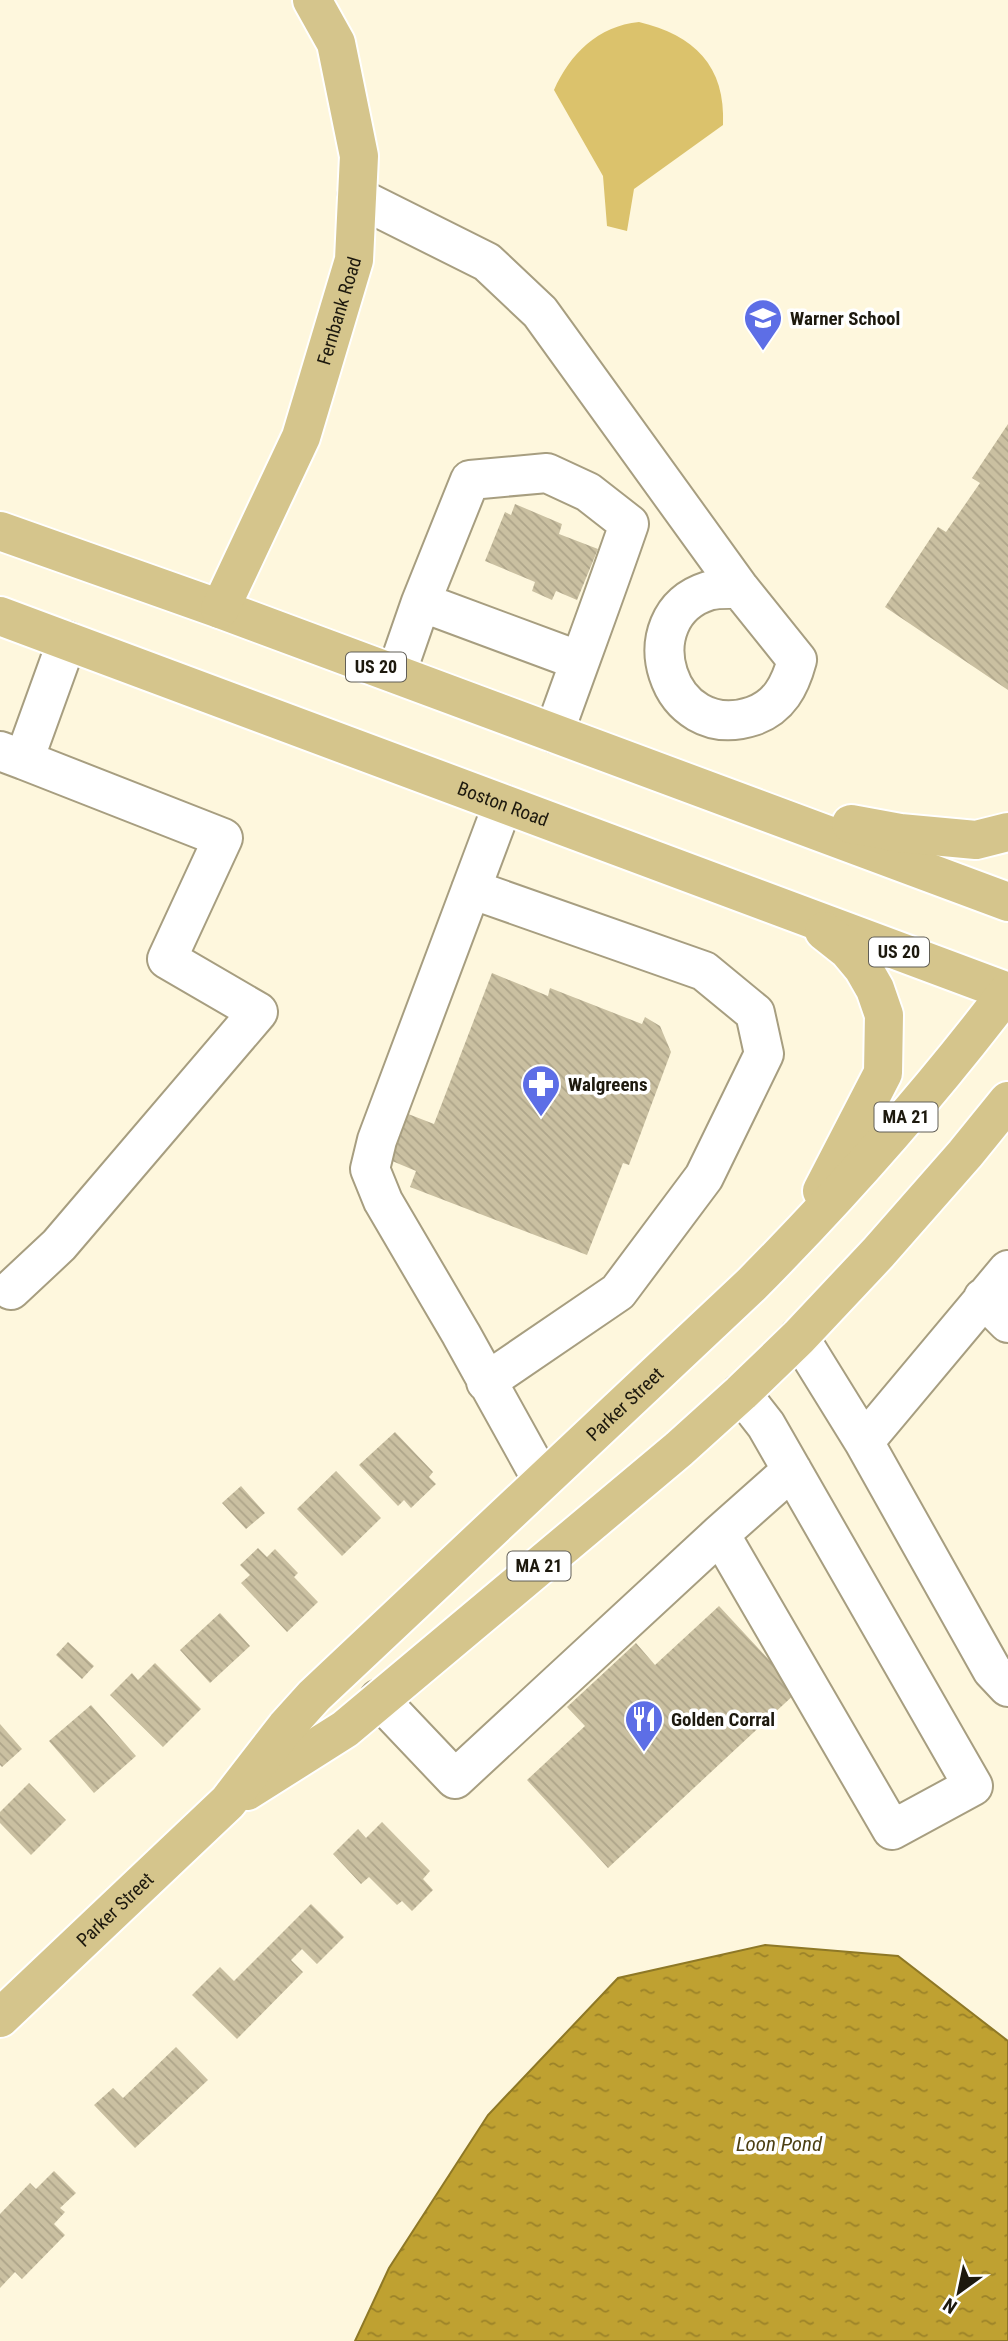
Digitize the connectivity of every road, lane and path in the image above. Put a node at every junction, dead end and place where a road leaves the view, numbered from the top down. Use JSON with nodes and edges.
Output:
{"nodes":[{"id":1,"x":312,"y":0,"type":"edge"},
{"id":2,"x":357,"y":197,"type":"junction"},
{"id":3,"x":0,"y":531,"type":"edge"},
{"id":4,"x":740,"y":589,"type":"dead end"},
{"id":5,"x":421,"y":602,"type":"junction"},
{"id":6,"x":220,"y":608,"type":"junction"},
{"id":7,"x":0,"y":616,"type":"edge"},
{"id":8,"x":67,"y":641,"type":"junction"},
{"id":9,"x":580,"y":661,"type":"junction"},
{"id":10,"x":396,"y":674,"type":"junction"},
{"id":11,"x":554,"y":733,"type":"junction"},
{"id":12,"x":12,"y":755,"type":"edge"},
{"id":13,"x":503,"y":804,"type":"junction"},
{"id":14,"x":750,"y":805,"type":"junction"},
{"id":15,"x":1008,"y":832,"type":"edge"},
{"id":16,"x":471,"y":889,"type":"junction"},
{"id":17,"x":1008,"y":902,"type":"edge"},
{"id":18,"x":789,"y":911,"type":"junction"},
{"id":19,"x":1008,"y":992,"type":"edge"},
{"id":20,"x":1008,"y":1101,"type":"edge"},
{"id":21,"x":1008,"y":1145,"type":"edge"},
{"id":22,"x":799,"y":1236,"type":"junction"},
{"id":23,"x":1008,"y":1270,"type":"edge"},
{"id":24,"x":4,"y":1291,"type":"edge"},
{"id":25,"x":830,"y":1304,"type":"junction"},
{"id":26,"x":995,"y":1310,"type":"edge"},
{"id":27,"x":799,"y":1337,"type":"junction"},
{"id":28,"x":486,"y":1382,"type":"junction"},
{"id":29,"x":741,"y":1393,"type":"junction"},
{"id":30,"x":864,"y":1442,"type":"junction"},
{"id":31,"x":792,"y":1470,"type":"junction"},
{"id":32,"x":542,"y":1480,"type":"junction"},
{"id":33,"x":720,"y":1534,"type":"junction"},
{"id":34,"x":1008,"y":1686,"type":"edge"},
{"id":35,"x":379,"y":1699,"type":"junction"},
{"id":36,"x":228,"y":1802,"type":"junction"},
{"id":37,"x":0,"y":2018,"type":"edge"}],
"edges":[{"from":1,"to":2,"type":"main road","name":"Fernbank Road"},
{"from":2,"to":4,"type":"lane"},
{"from":2,"to":6,"type":"main road","name":"Fernbank Road"},
{"from":3,"to":6,"type":"main road","number":"US 20"},
{"from":5,"to":9,"type":"lane"},
{"from":5,"to":9,"type":"lane"},
{"from":5,"to":10,"type":"lane"},
{"from":6,"to":10,"type":"main road","number":"US 20"},
{"from":7,"to":8,"type":"main road","name":"Boston Road","number":"US 20"},
{"from":8,"to":12,"type":"lane"},
{"from":8,"to":13,"type":"main road","name":"Boston Road","number":"US 20"},
{"from":9,"to":11,"type":"lane"},
{"from":10,"to":11,"type":"main road","number":"US 20"},
{"from":11,"to":14,"type":"main road","number":"US 20"},
{"from":12,"to":24,"type":"lane"},
{"from":13,"to":16,"type":"lane"},
{"from":13,"to":18,"type":"main road","name":"Boston Road","number":"US 20"},
{"from":14,"to":15,"type":"main road"},
{"from":14,"to":17,"type":"main road","number":"US 20"},
{"from":16,"to":28,"type":"lane"},
{"from":16,"to":28,"type":"lane"},
{"from":18,"to":19,"type":"main road","name":"Boston Road","number":"US 20"},
{"from":18,"to":22,"type":"main road"},
{"from":19,"to":22,"type":"main road","name":"Parker Street","number":"MA 21"},
{"from":20,"to":25,"type":"main road","name":"Parker Street","number":"MA 21"},
{"from":21,"to":25,"type":"main road"},
{"from":22,"to":32,"type":"main road","name":"Parker Street","number":"MA 21"},
{"from":23,"to":26,"type":"lane"},
{"from":25,"to":27,"type":"main road","name":"Parker Street","number":"MA 21"},
{"from":26,"to":30,"type":"lane"},
{"from":27,"to":29,"type":"main road","name":"Parker Street","number":"MA 21"},
{"from":27,"to":30,"type":"lane"},
{"from":28,"to":32,"type":"lane"},
{"from":29,"to":31,"type":"lane"},
{"from":29,"to":35,"type":"main road","name":"Parker Street","number":"MA 21"},
{"from":30,"to":34,"type":"lane"},
{"from":31,"to":33,"type":"lane"},
{"from":31,"to":33,"type":"lane"},
{"from":32,"to":36,"type":"main road","name":"Parker Street","number":"MA 21"},
{"from":33,"to":35,"type":"lane"},
{"from":35,"to":36,"type":"main road","name":"Parker Street","number":"MA 21"},
{"from":36,"to":37,"type":"main road","name":"Parker Street","number":"MA 21"}]}
